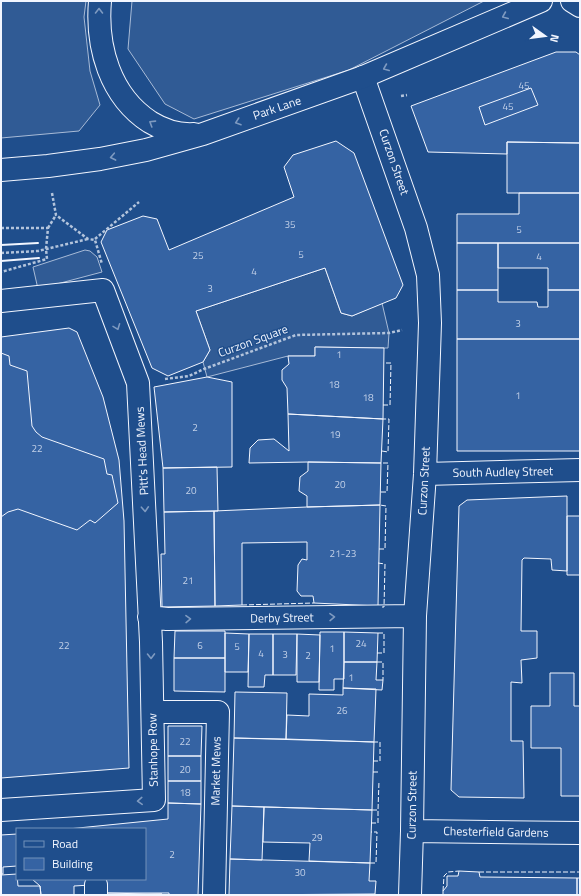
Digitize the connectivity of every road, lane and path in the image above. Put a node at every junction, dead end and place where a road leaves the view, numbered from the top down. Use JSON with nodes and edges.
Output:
{"nodes":[{"id":1,"x":100,"y":1,"type":"edge"},
{"id":2,"x":541,"y":1,"type":"edge"},
{"id":3,"x":572,"y":1,"type":"edge"},
{"id":4,"x":580,"y":6,"type":"edge"},
{"id":5,"x":363,"y":77,"type":"junction"},
{"id":6,"x":407,"y":95,"type":"dead end"},
{"id":7,"x":401,"y":96,"type":"dead end"},
{"id":8,"x":203,"y":134,"type":"junction"},
{"id":9,"x":48,"y":166,"type":"junction"},
{"id":10,"x":1,"y":170,"type":"edge"},
{"id":11,"x":139,"y":202,"type":"dead end"},
{"id":12,"x":56,"y":216,"type":"junction"},
{"id":13,"x":1,"y":228,"type":"edge"},
{"id":14,"x":48,"y":228,"type":"junction"},
{"id":15,"x":88,"y":239,"type":"junction"},
{"id":16,"x":95,"y":240,"type":"junction"},
{"id":17,"x":46,"y":249,"type":"junction"},
{"id":18,"x":1,"y":253,"type":"edge"},
{"id":19,"x":103,"y":267,"type":"dead end"},
{"id":20,"x":1,"y":272,"type":"edge"},
{"id":21,"x":1,"y":301,"type":"edge"},
{"id":22,"x":430,"y":323,"type":"junction"},
{"id":23,"x":162,"y":380,"type":"dead end"},
{"id":24,"x":580,"y":470,"type":"edge"},
{"id":25,"x":425,"y":474,"type":"junction"},
{"id":26,"x":415,"y":616,"type":"junction"},
{"id":27,"x":149,"y":618,"type":"junction"},
{"id":28,"x":152,"y":712,"type":"junction"},
{"id":29,"x":1,"y":810,"type":"edge"},
{"id":30,"x":412,"y":831,"type":"junction"},
{"id":31,"x":580,"y":833,"type":"edge"},
{"id":32,"x":214,"y":895,"type":"edge"},
{"id":33,"x":410,"y":895,"type":"edge"}],
"edges":[{"from":8,"to":1,"type":"main road","one_way":true},
{"from":2,"to":5,"type":"main road","name":"Park Lane","one_way":true},
{"from":3,"to":4,"type":"main road"},
{"from":5,"to":8,"type":"main road","name":"Park Lane","one_way":true},
{"from":5,"to":22,"type":"main road","name":"Curzon Street"},
{"from":6,"to":7,"type":"path"},
{"from":8,"to":9,"type":"main road","name":"Park Lane","one_way":true},
{"from":9,"to":10,"type":"main road","name":"Park Lane"},
{"from":9,"to":12,"type":"path"},
{"from":11,"to":16,"type":"path"},
{"from":12,"to":14,"type":"path"},
{"from":12,"to":15,"type":"path"},
{"from":13,"to":14,"type":"path"},
{"from":14,"to":17,"type":"path"},
{"from":15,"to":16,"type":"path"},
{"from":15,"to":17,"type":"path"},
{"from":16,"to":19,"type":"path"},
{"from":17,"to":18,"type":"path"},
{"from":17,"to":20,"type":"path"},
{"from":21,"to":27,"type":"main road","name":"Pitt's Head Mews","one_way":true},
{"from":22,"to":23,"type":"path","name":"Curzon Square"},
{"from":22,"to":25,"type":"main road","name":"Curzon Street"},
{"from":24,"to":25,"type":"main road","name":"South Audley Street"},
{"from":25,"to":26,"type":"main road","name":"Curzon Street"},
{"from":27,"to":26,"type":"main road","name":"Derby Street","one_way":true},
{"from":26,"to":30,"type":"main road","name":"Curzon Street"},
{"from":27,"to":28,"type":"main road","name":"Stanhope Row","one_way":true},
{"from":28,"to":29,"type":"main road","name":"Stanhope Row","one_way":true},
{"from":28,"to":32,"type":"main road","name":"Market Mews"},
{"from":30,"to":31,"type":"main road","name":"Chesterfield Gardens"},
{"from":30,"to":33,"type":"main road","name":"Curzon Street"}]}
